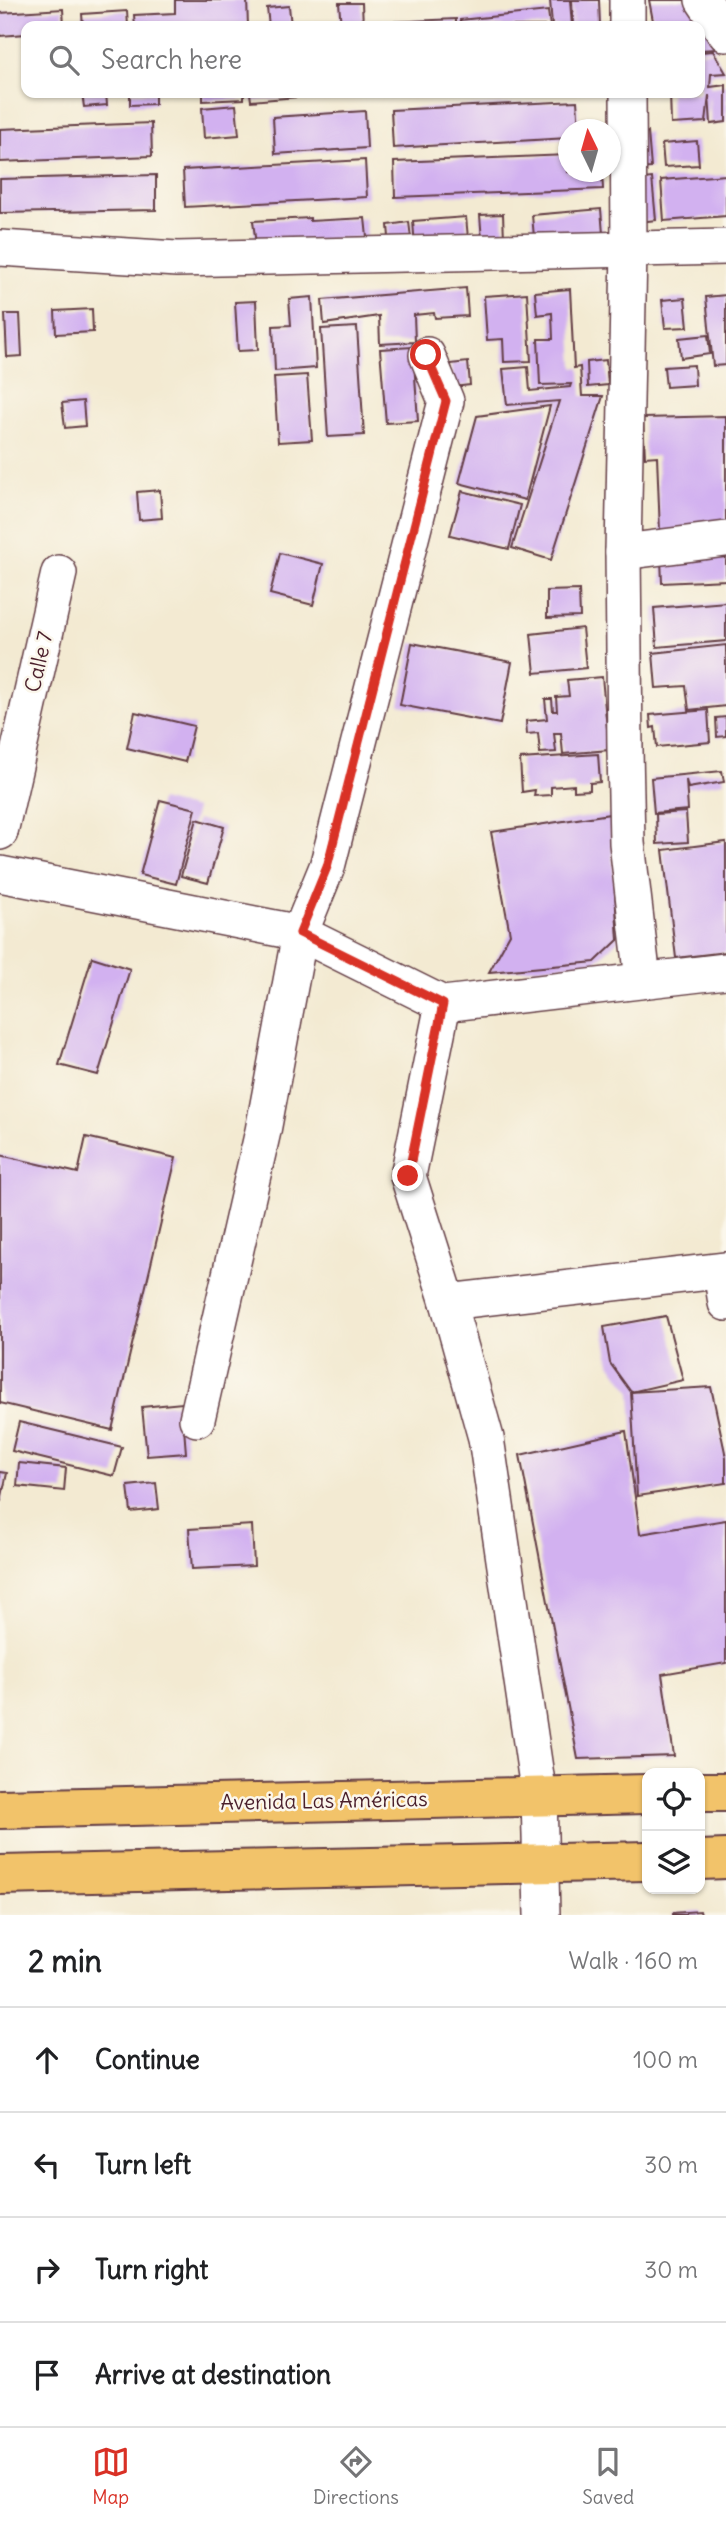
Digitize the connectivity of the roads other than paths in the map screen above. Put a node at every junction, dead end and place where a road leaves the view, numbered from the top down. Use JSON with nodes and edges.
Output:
{"nodes":[{"id":1,"x":627,"y":0,"type":"edge"},
{"id":2,"x":703,"y":0,"type":"edge"},
{"id":3,"x":627,"y":21,"type":"edge"},
{"id":4,"x":726,"y":34,"type":"edge"},
{"id":5,"x":628,"y":98,"type":"edge"},
{"id":6,"x":726,"y":247,"type":"edge"},
{"id":7,"x":0,"y":248,"type":"edge"},
{"id":8,"x":629,"y":250,"type":"junction"},
{"id":9,"x":426,"y":355,"type":"dead end"},
{"id":10,"x":726,"y":539,"type":"edge"},
{"id":11,"x":623,"y":552,"type":"junction"},
{"id":12,"x":59,"y":573,"type":"dead end"},
{"id":13,"x":0,"y":832,"type":"edge"},
{"id":14,"x":0,"y":874,"type":"edge"},
{"id":15,"x":300,"y":933,"type":"junction"},
{"id":16,"x":726,"y":971,"type":"edge"},
{"id":17,"x":643,"y":980,"type":"junction"},
{"id":18,"x":443,"y":1004,"type":"junction"},
{"id":19,"x":724,"y":1281,"type":"edge"},
{"id":20,"x":448,"y":1302,"type":"junction"},
{"id":21,"x":197,"y":1419,"type":"dead end"},
{"id":22,"x":726,"y":1792,"type":"edge"},
{"id":23,"x":705,"y":1793,"type":"edge"},
{"id":24,"x":642,"y":1794,"type":"edge"},
{"id":25,"x":539,"y":1796,"type":"junction"},
{"id":26,"x":0,"y":1809,"type":"edge"},
{"id":27,"x":726,"y":1859,"type":"edge"},
{"id":28,"x":705,"y":1860,"type":"edge"},
{"id":29,"x":642,"y":1861,"type":"edge"},
{"id":30,"x":540,"y":1864,"type":"junction"},
{"id":31,"x":0,"y":1875,"type":"edge"},
{"id":32,"x":542,"y":1915,"type":"edge"}],
"edges":[{"from":1,"to":3,"type":"street"},
{"from":2,"to":4,"type":"street"},
{"from":5,"to":8,"type":"street"},
{"from":6,"to":8,"type":"street"},
{"from":7,"to":8,"type":"street"},
{"from":8,"to":11,"type":"street"},
{"from":9,"to":15,"type":"street"},
{"from":10,"to":11,"type":"street"},
{"from":11,"to":17,"type":"street"},
{"from":12,"to":13,"type":"street","name":"Calle 7"},
{"from":14,"to":15,"type":"street"},
{"from":15,"to":18,"type":"street"},
{"from":15,"to":21,"type":"street"},
{"from":16,"to":17,"type":"street"},
{"from":17,"to":18,"type":"street"},
{"from":18,"to":20,"type":"street"},
{"from":19,"to":20,"type":"street"},
{"from":20,"to":25,"type":"street"},
{"from":22,"to":23,"type":"main road"},
{"from":24,"to":25,"type":"main road","name":"Avenida Las Américas"},
{"from":25,"to":26,"type":"main road","name":"Avenida Las Américas"},
{"from":25,"to":30,"type":"street"},
{"from":27,"to":28,"type":"main road"},
{"from":29,"to":30,"type":"main road"},
{"from":30,"to":31,"type":"main road"},
{"from":30,"to":32,"type":"street"}]}
